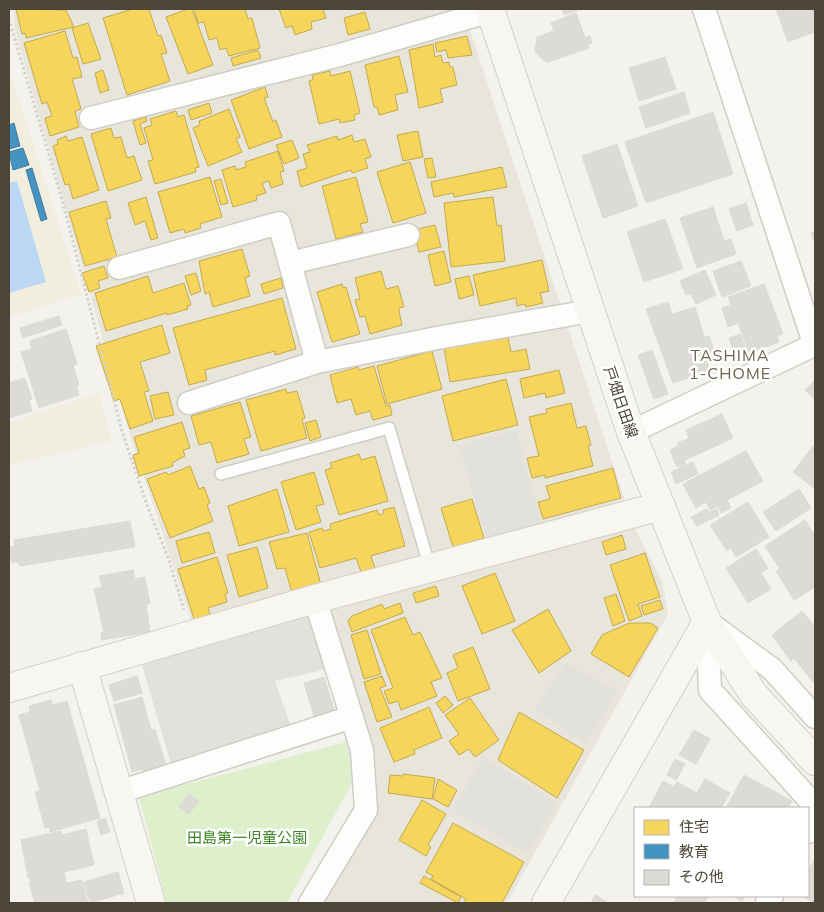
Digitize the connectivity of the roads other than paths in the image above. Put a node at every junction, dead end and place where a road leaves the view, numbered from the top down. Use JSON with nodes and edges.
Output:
{"nodes":[{"id":1,"x":704,"y":9,"type":"edge"},
{"id":2,"x":491,"y":10,"type":"edge"},
{"id":3,"x":91,"y":118,"type":"dead end"},
{"id":4,"x":408,"y":235,"type":"dead end"},
{"id":5,"x":290,"y":263,"type":"junction"},
{"id":6,"x":119,"y":268,"type":"dead end"},
{"id":7,"x":590,"y":311,"type":"junction"},
{"id":8,"x":815,"y":346,"type":"edge"},
{"id":9,"x":317,"y":362,"type":"junction"},
{"id":10,"x":189,"y":403,"type":"dead end"},
{"id":11,"x":631,"y":432,"type":"junction"},
{"id":12,"x":221,"y":474,"type":"dead end"},
{"id":13,"x":661,"y":506,"type":"junction"},
{"id":14,"x":430,"y":568,"type":"junction"},
{"id":15,"x":315,"y":599,"type":"junction"},
{"id":16,"x":707,"y":622,"type":"junction"},
{"id":17,"x":82,"y":666,"type":"junction"},
{"id":18,"x":9,"y":688,"type":"edge"},
{"id":19,"x":352,"y":717,"type":"junction"},
{"id":20,"x":815,"y":717,"type":"edge"},
{"id":21,"x":815,"y":761,"type":"edge"},
{"id":22,"x":119,"y":792,"type":"junction"},
{"id":23,"x":815,"y":806,"type":"edge"},
{"id":24,"x":815,"y":819,"type":"edge"},
{"id":25,"x":809,"y":830,"type":"edge"},
{"id":26,"x":152,"y":903,"type":"edge"},
{"id":27,"x":310,"y":903,"type":"edge"},
{"id":28,"x":546,"y":903,"type":"edge"}],
"edges":[{"from":1,"to":8,"type":"street"},
{"from":2,"to":3,"type":"street"},
{"from":2,"to":7,"type":"street","name":"戸畑日田線"},
{"from":4,"to":5,"type":"street"},
{"from":5,"to":6,"type":"street"},
{"from":5,"to":9,"type":"street"},
{"from":7,"to":9,"type":"street"},
{"from":7,"to":11,"type":"street","name":"戸畑日田線"},
{"from":8,"to":11,"type":"street"},
{"from":9,"to":10,"type":"street"},
{"from":11,"to":13,"type":"street","name":"戸畑日田線"},
{"from":12,"to":14,"type":"lane"},
{"from":13,"to":14,"type":"street"},
{"from":13,"to":16,"type":"street","name":"戸畑日田線"},
{"from":14,"to":15,"type":"street"},
{"from":15,"to":17,"type":"street"},
{"from":15,"to":19,"type":"street"},
{"from":16,"to":20,"type":"street"},
{"from":16,"to":21,"type":"street","name":"戸畑日田線"},
{"from":16,"to":23,"type":"street"},
{"from":16,"to":28,"type":"street"},
{"from":17,"to":18,"type":"street"},
{"from":17,"to":22,"type":"street"},
{"from":19,"to":22,"type":"street"},
{"from":19,"to":27,"type":"street"},
{"from":22,"to":26,"type":"street"},
{"from":24,"to":25,"type":"street"}]}
